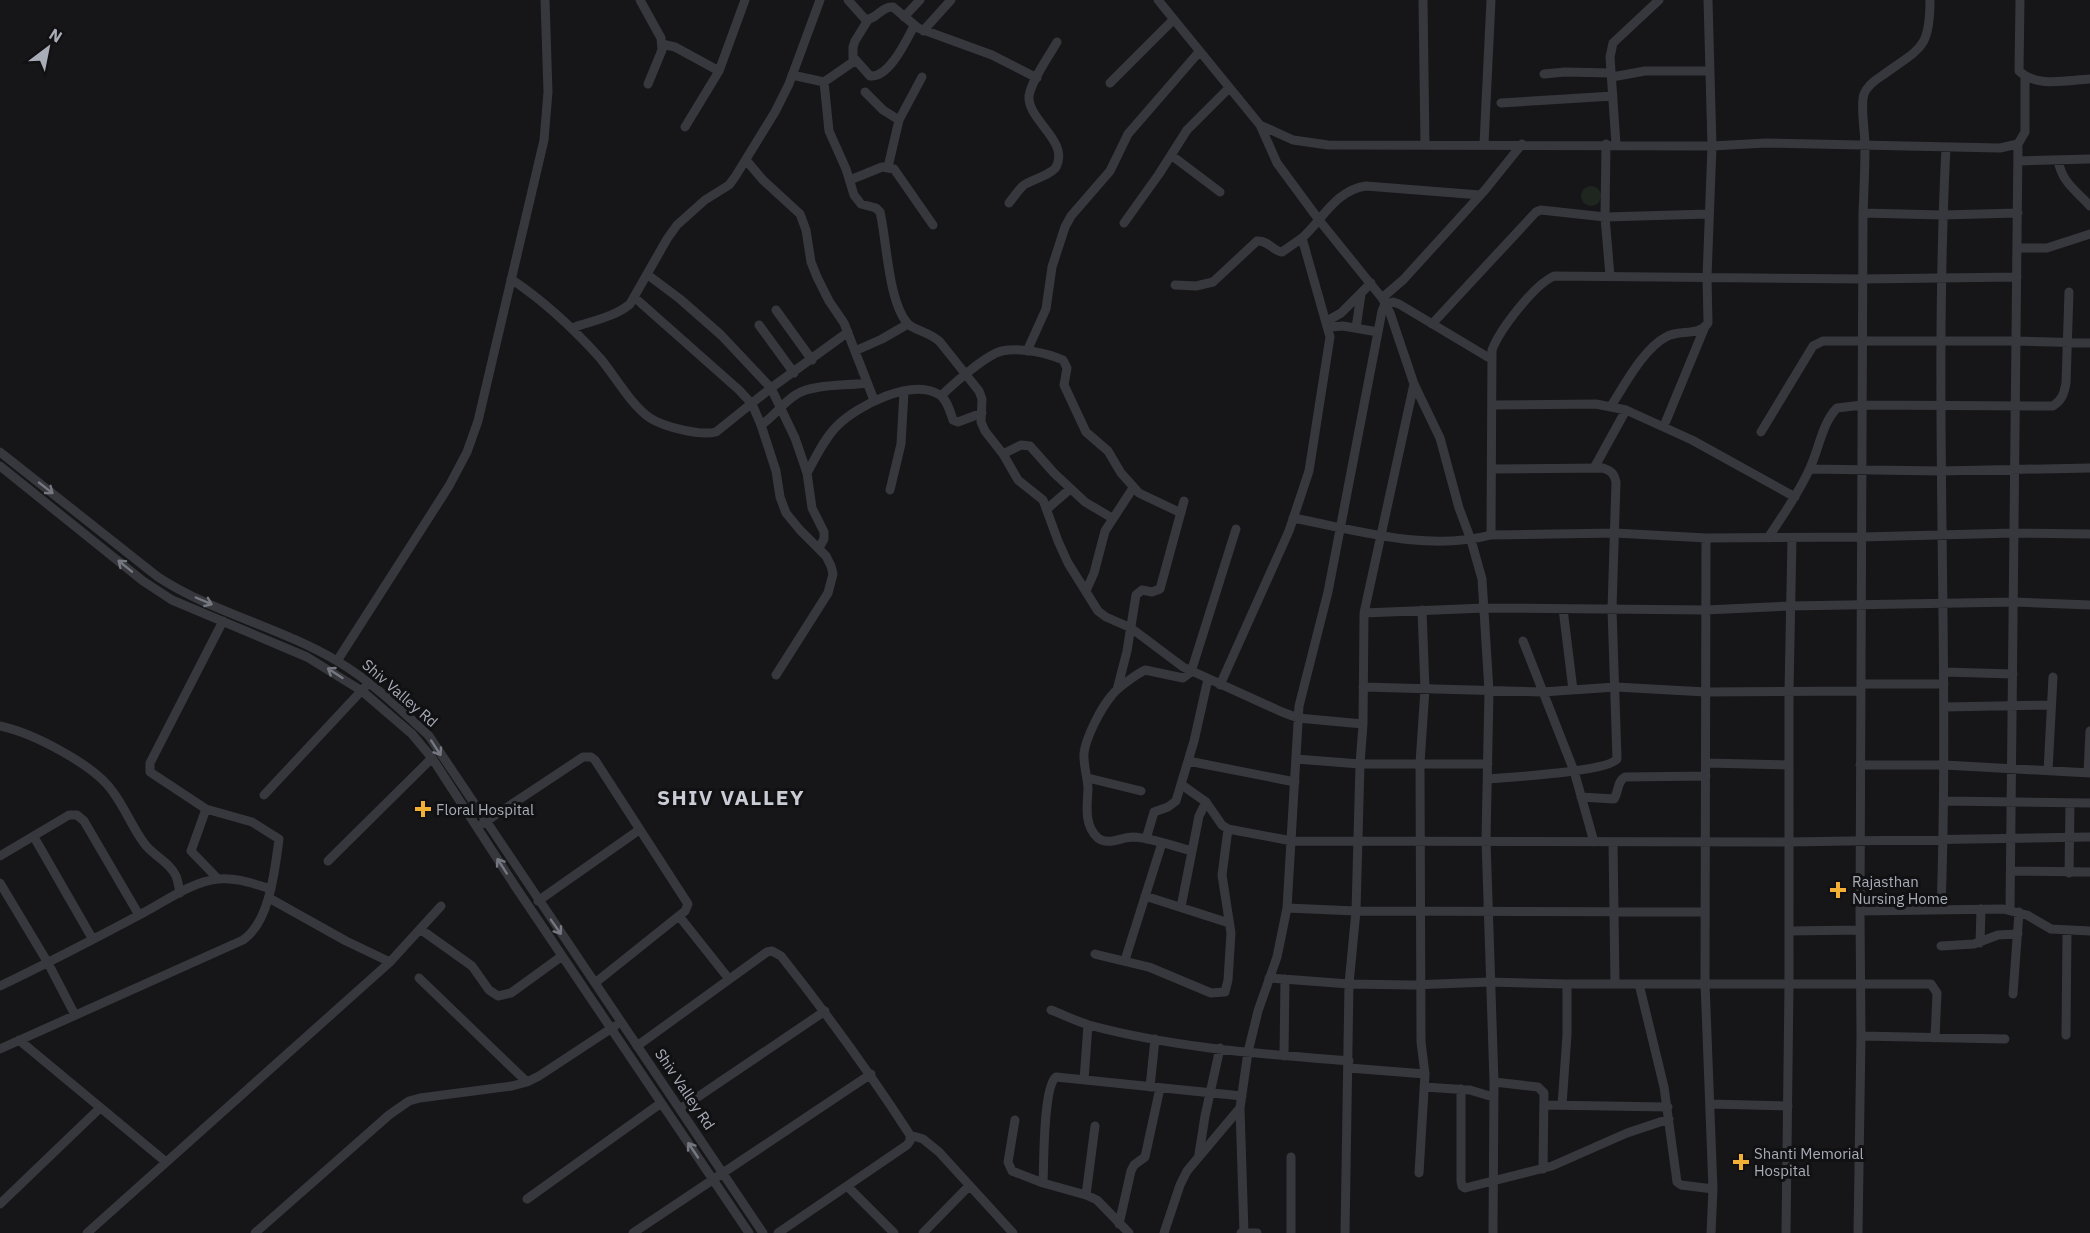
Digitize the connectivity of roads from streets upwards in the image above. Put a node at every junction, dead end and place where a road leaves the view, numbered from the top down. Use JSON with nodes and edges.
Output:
{"nodes":[{"id":1,"x":544,"y":0,"type":"edge"},
{"id":2,"x":640,"y":0,"type":"edge"},
{"id":3,"x":745,"y":0,"type":"edge"},
{"id":4,"x":820,"y":0,"type":"edge"},
{"id":5,"x":848,"y":0,"type":"edge"},
{"id":6,"x":920,"y":0,"type":"edge"},
{"id":7,"x":951,"y":0,"type":"edge"},
{"id":8,"x":1158,"y":0,"type":"edge"},
{"id":9,"x":1423,"y":0,"type":"edge"},
{"id":10,"x":1491,"y":0,"type":"edge"},
{"id":11,"x":1659,"y":0,"type":"edge"},
{"id":12,"x":1708,"y":0,"type":"edge"},
{"id":13,"x":1930,"y":0,"type":"edge"},
{"id":14,"x":2020,"y":0,"type":"edge"},
{"id":15,"x":904,"y":17,"type":"junction"},
{"id":16,"x":868,"y":20,"type":"junction"},
{"id":17,"x":1173,"y":20,"type":"junction"},
{"id":18,"x":919,"y":28,"type":"junction"},
{"id":19,"x":1057,"y":42,"type":"dead end"},
{"id":20,"x":662,"y":44,"type":"junction"},
{"id":21,"x":1199,"y":52,"type":"junction"},
{"id":22,"x":854,"y":58,"type":"junction"},
{"id":23,"x":719,"y":71,"type":"junction"},
{"id":24,"x":1710,"y":71,"type":"junction"},
{"id":25,"x":1544,"y":74,"type":"dead end"},
{"id":26,"x":792,"y":75,"type":"junction"},
{"id":27,"x":1612,"y":75,"type":"junction"},
{"id":28,"x":922,"y":77,"type":"dead end"},
{"id":29,"x":2025,"y":77,"type":"junction"},
{"id":30,"x":1037,"y":78,"type":"junction"},
{"id":31,"x":2090,"y":79,"type":"edge"},
{"id":32,"x":824,"y":82,"type":"junction"},
{"id":33,"x":648,"y":84,"type":"dead end"},
{"id":34,"x":1110,"y":84,"type":"dead end"},
{"id":35,"x":1229,"y":88,"type":"junction"},
{"id":36,"x":865,"y":92,"type":"dead end"},
{"id":37,"x":1613,"y":96,"type":"junction"},
{"id":38,"x":1501,"y":103,"type":"dead end"},
{"id":39,"x":899,"y":120,"type":"junction"},
{"id":40,"x":1260,"y":125,"type":"junction"},
{"id":41,"x":685,"y":127,"type":"dead end"},
{"id":42,"x":1484,"y":144,"type":"junction"},
{"id":43,"x":1522,"y":144,"type":"junction"},
{"id":44,"x":1606,"y":144,"type":"junction"},
{"id":45,"x":1616,"y":144,"type":"junction"},
{"id":46,"x":2018,"y":144,"type":"junction"},
{"id":47,"x":1425,"y":145,"type":"junction"},
{"id":48,"x":1865,"y":145,"type":"junction"},
{"id":49,"x":1712,"y":146,"type":"junction"},
{"id":50,"x":1946,"y":147,"type":"junction"},
{"id":51,"x":1171,"y":155,"type":"junction"},
{"id":52,"x":2090,"y":159,"type":"edge"},
{"id":53,"x":746,"y":160,"type":"junction"},
{"id":54,"x":2058,"y":160,"type":"junction"},
{"id":55,"x":2018,"y":161,"type":"junction"},
{"id":56,"x":888,"y":167,"type":"junction"},
{"id":57,"x":850,"y":180,"type":"junction"},
{"id":58,"x":1220,"y":192,"type":"dead end"},
{"id":59,"x":1480,"y":195,"type":"junction"},
{"id":60,"x":1009,"y":203,"type":"dead end"},
{"id":61,"x":2090,"y":206,"type":"edge"},
{"id":62,"x":1863,"y":213,"type":"junction"},
{"id":63,"x":2018,"y":213,"type":"junction"},
{"id":64,"x":1709,"y":214,"type":"junction"},
{"id":65,"x":1942,"y":215,"type":"junction"},
{"id":66,"x":1605,"y":217,"type":"junction"},
{"id":67,"x":1319,"y":220,"type":"junction"},
{"id":68,"x":1124,"y":223,"type":"dead end"},
{"id":69,"x":933,"y":225,"type":"dead end"},
{"id":70,"x":2090,"y":234,"type":"edge"},
{"id":71,"x":1302,"y":238,"type":"junction"},
{"id":72,"x":2017,"y":248,"type":"junction"},
{"id":73,"x":648,"y":275,"type":"junction"},
{"id":74,"x":1610,"y":276,"type":"junction"},
{"id":75,"x":2017,"y":277,"type":"junction"},
{"id":76,"x":1707,"y":278,"type":"junction"},
{"id":77,"x":1942,"y":278,"type":"junction"},
{"id":78,"x":511,"y":279,"type":"junction"},
{"id":79,"x":1863,"y":279,"type":"junction"},
{"id":80,"x":1371,"y":283,"type":"junction"},
{"id":81,"x":1175,"y":285,"type":"dead end"},
{"id":82,"x":2069,"y":292,"type":"dead end"},
{"id":83,"x":1361,"y":294,"type":"junction"},
{"id":84,"x":634,"y":297,"type":"junction"},
{"id":85,"x":1384,"y":301,"type":"junction"},
{"id":86,"x":777,"y":310,"type":"dead end"},
{"id":87,"x":908,"y":324,"type":"junction"},
{"id":88,"x":1328,"y":324,"type":"junction"},
{"id":89,"x":1432,"y":324,"type":"junction"},
{"id":90,"x":759,"y":325,"type":"dead end"},
{"id":91,"x":572,"y":328,"type":"junction"},
{"id":92,"x":1356,"y":328,"type":"junction"},
{"id":93,"x":1704,"y":329,"type":"junction"},
{"id":94,"x":848,"y":332,"type":"junction"},
{"id":95,"x":1378,"y":332,"type":"junction"},
{"id":96,"x":1863,"y":340,"type":"junction"},
{"id":97,"x":1941,"y":341,"type":"junction"},
{"id":98,"x":2016,"y":341,"type":"junction"},
{"id":99,"x":2068,"y":343,"type":"junction"},
{"id":100,"x":2090,"y":344,"type":"edge"},
{"id":101,"x":855,"y":351,"type":"junction"},
{"id":102,"x":1027,"y":351,"type":"junction"},
{"id":103,"x":1491,"y":359,"type":"junction"},
{"id":104,"x":812,"y":360,"type":"junction"},
{"id":105,"x":794,"y":373,"type":"junction"},
{"id":106,"x":966,"y":374,"type":"junction"},
{"id":107,"x":866,"y":383,"type":"junction"},
{"id":108,"x":1414,"y":384,"type":"junction"},
{"id":109,"x":771,"y":388,"type":"junction"},
{"id":110,"x":904,"y":392,"type":"junction"},
{"id":111,"x":941,"y":396,"type":"junction"},
{"id":112,"x":874,"y":400,"type":"junction"},
{"id":113,"x":752,"y":404,"type":"junction"},
{"id":114,"x":1492,"y":405,"type":"junction"},
{"id":115,"x":1862,"y":405,"type":"junction"},
{"id":116,"x":1611,"y":406,"type":"junction"},
{"id":117,"x":1940,"y":406,"type":"junction"},
{"id":118,"x":781,"y":407,"type":"junction"},
{"id":119,"x":2016,"y":407,"type":"junction"},
{"id":120,"x":1626,"y":410,"type":"junction"},
{"id":121,"x":982,"y":413,"type":"junction"},
{"id":122,"x":1666,"y":421,"type":"dead end"},
{"id":123,"x":761,"y":425,"type":"junction"},
{"id":124,"x":1761,"y":432,"type":"dead end"},
{"id":125,"x":0,"y":452,"type":"edge"},
{"id":126,"x":1003,"y":453,"type":"junction"},
{"id":127,"x":0,"y":466,"type":"edge"},
{"id":128,"x":1594,"y":468,"type":"junction"},
{"id":129,"x":2015,"y":468,"type":"junction"},
{"id":130,"x":2090,"y":468,"type":"edge"},
{"id":131,"x":1492,"y":469,"type":"junction"},
{"id":132,"x":1810,"y":469,"type":"junction"},
{"id":133,"x":1862,"y":469,"type":"junction"},
{"id":134,"x":1940,"y":471,"type":"junction"},
{"id":135,"x":807,"y":473,"type":"junction"},
{"id":136,"x":1133,"y":488,"type":"junction"},
{"id":137,"x":1070,"y":489,"type":"junction"},
{"id":138,"x":890,"y":490,"type":"dead end"},
{"id":139,"x":1795,"y":497,"type":"junction"},
{"id":140,"x":1184,"y":501,"type":"dead end"},
{"id":141,"x":1047,"y":509,"type":"junction"},
{"id":142,"x":1181,"y":513,"type":"junction"},
{"id":143,"x":1112,"y":518,"type":"junction"},
{"id":144,"x":1293,"y":518,"type":"junction"},
{"id":145,"x":1341,"y":527,"type":"junction"},
{"id":146,"x":1236,"y":529,"type":"dead end"},
{"id":147,"x":2014,"y":532,"type":"junction"},
{"id":148,"x":1615,"y":533,"type":"junction"},
{"id":149,"x":1942,"y":534,"type":"junction"},
{"id":150,"x":2090,"y":534,"type":"edge"},
{"id":151,"x":1382,"y":535,"type":"junction"},
{"id":152,"x":1491,"y":535,"type":"junction"},
{"id":153,"x":1862,"y":537,"type":"junction"},
{"id":154,"x":1706,"y":538,"type":"junction"},
{"id":155,"x":1768,"y":538,"type":"junction"},
{"id":156,"x":1792,"y":538,"type":"junction"},
{"id":157,"x":1471,"y":540,"type":"junction"},
{"id":158,"x":819,"y":548,"type":"junction"},
{"id":159,"x":1086,"y":591,"type":"junction"},
{"id":160,"x":2014,"y":602,"type":"junction"},
{"id":161,"x":1944,"y":603,"type":"junction"},
{"id":162,"x":1862,"y":604,"type":"junction"},
{"id":163,"x":2090,"y":605,"type":"edge"},
{"id":164,"x":1790,"y":606,"type":"junction"},
{"id":165,"x":1485,"y":608,"type":"junction"},
{"id":166,"x":1563,"y":609,"type":"junction"},
{"id":167,"x":1612,"y":609,"type":"junction"},
{"id":168,"x":1706,"y":609,"type":"junction"},
{"id":169,"x":1422,"y":610,"type":"junction"},
{"id":170,"x":1364,"y":613,"type":"junction"},
{"id":171,"x":223,"y":621,"type":"junction"},
{"id":172,"x":1131,"y":628,"type":"junction"},
{"id":173,"x":1523,"y":641,"type":"dead end"},
{"id":174,"x":337,"y":661,"type":"junction"},
{"id":175,"x":1191,"y":672,"type":"junction"},
{"id":176,"x":1944,"y":672,"type":"junction"},
{"id":177,"x":2013,"y":674,"type":"junction"},
{"id":178,"x":776,"y":675,"type":"dead end"},
{"id":179,"x":2053,"y":677,"type":"dead end"},
{"id":180,"x":1208,"y":679,"type":"junction"},
{"id":181,"x":369,"y":682,"type":"junction"},
{"id":182,"x":1944,"y":684,"type":"junction"},
{"id":183,"x":1220,"y":685,"type":"junction"},
{"id":184,"x":1363,"y":687,"type":"junction"},
{"id":185,"x":1616,"y":687,"type":"junction"},
{"id":186,"x":1861,"y":687,"type":"junction"},
{"id":187,"x":1425,"y":689,"type":"junction"},
{"id":188,"x":1117,"y":690,"type":"junction"},
{"id":189,"x":1573,"y":690,"type":"junction"},
{"id":190,"x":362,"y":691,"type":"junction"},
{"id":191,"x":1489,"y":691,"type":"junction"},
{"id":192,"x":1789,"y":691,"type":"junction"},
{"id":193,"x":1706,"y":692,"type":"junction"},
{"id":194,"x":1542,"y":693,"type":"junction"},
{"id":195,"x":2012,"y":704,"type":"junction"},
{"id":196,"x":2051,"y":705,"type":"junction"},
{"id":197,"x":1944,"y":707,"type":"junction"},
{"id":198,"x":1298,"y":718,"type":"junction"},
{"id":199,"x":1363,"y":724,"type":"junction"},
{"id":200,"x":0,"y":726,"type":"edge"},
{"id":201,"x":2090,"y":731,"type":"edge"},
{"id":202,"x":432,"y":758,"type":"junction"},
{"id":203,"x":1296,"y":759,"type":"junction"},
{"id":204,"x":1188,"y":761,"type":"junction"},
{"id":205,"x":1420,"y":763,"type":"junction"},
{"id":206,"x":1706,"y":763,"type":"junction"},
{"id":207,"x":1360,"y":764,"type":"junction"},
{"id":208,"x":1488,"y":764,"type":"junction"},
{"id":209,"x":1789,"y":765,"type":"junction"},
{"id":210,"x":1860,"y":765,"type":"junction"},
{"id":211,"x":1944,"y":765,"type":"junction"},
{"id":212,"x":2012,"y":769,"type":"junction"},
{"id":213,"x":1574,"y":771,"type":"junction"},
{"id":214,"x":2049,"y":771,"type":"junction"},
{"id":215,"x":2089,"y":773,"type":"edge"},
{"id":216,"x":1706,"y":776,"type":"junction"},
{"id":217,"x":1088,"y":778,"type":"junction"},
{"id":218,"x":1488,"y":779,"type":"junction"},
{"id":219,"x":1295,"y":782,"type":"junction"},
{"id":220,"x":1182,"y":785,"type":"junction"},
{"id":221,"x":1141,"y":791,"type":"dead end"},
{"id":222,"x":264,"y":795,"type":"dead end"},
{"id":223,"x":1581,"y":797,"type":"junction"},
{"id":224,"x":1944,"y":801,"type":"junction"},
{"id":225,"x":1206,"y":802,"type":"junction"},
{"id":226,"x":2012,"y":802,"type":"junction"},
{"id":227,"x":2070,"y":802,"type":"junction"},
{"id":228,"x":2090,"y":803,"type":"edge"},
{"id":229,"x":206,"y":809,"type":"junction"},
{"id":230,"x":487,"y":821,"type":"junction"},
{"id":231,"x":477,"y":827,"type":"junction"},
{"id":232,"x":1228,"y":829,"type":"junction"},
{"id":233,"x":639,"y":830,"type":"junction"},
{"id":234,"x":34,"y":837,"type":"junction"},
{"id":235,"x":2070,"y":837,"type":"junction"},
{"id":236,"x":2090,"y":837,"type":"edge"},
{"id":237,"x":2011,"y":838,"type":"junction"},
{"id":238,"x":1146,"y":839,"type":"junction"},
{"id":239,"x":1486,"y":840,"type":"junction"},
{"id":240,"x":1943,"y":840,"type":"junction"},
{"id":241,"x":1292,"y":841,"type":"junction"},
{"id":242,"x":1421,"y":841,"type":"junction"},
{"id":243,"x":1706,"y":841,"type":"junction"},
{"id":244,"x":1860,"y":841,"type":"junction"},
{"id":245,"x":1357,"y":842,"type":"junction"},
{"id":246,"x":1594,"y":842,"type":"junction"},
{"id":247,"x":1613,"y":842,"type":"junction"},
{"id":248,"x":1789,"y":842,"type":"junction"},
{"id":249,"x":1162,"y":843,"type":"junction"},
{"id":250,"x":1192,"y":851,"type":"junction"},
{"id":251,"x":0,"y":856,"type":"edge"},
{"id":252,"x":328,"y":861,"type":"dead end"},
{"id":253,"x":2011,"y":871,"type":"junction"},
{"id":254,"x":2090,"y":872,"type":"edge"},
{"id":255,"x":2069,"y":873,"type":"junction"},
{"id":256,"x":218,"y":879,"type":"junction"},
{"id":257,"x":0,"y":883,"type":"edge"},
{"id":258,"x":180,"y":893,"type":"junction"},
{"id":259,"x":270,"y":893,"type":"junction"},
{"id":260,"x":1145,"y":896,"type":"junction"},
{"id":261,"x":538,"y":901,"type":"junction"},
{"id":262,"x":441,"y":906,"type":"dead end"},
{"id":263,"x":1181,"y":907,"type":"junction"},
{"id":264,"x":1287,"y":908,"type":"junction"},
{"id":265,"x":1981,"y":909,"type":"junction"},
{"id":266,"x":1941,"y":910,"type":"junction"},
{"id":267,"x":1356,"y":911,"type":"junction"},
{"id":268,"x":1615,"y":911,"type":"junction"},
{"id":269,"x":1860,"y":911,"type":"junction"},
{"id":270,"x":2015,"y":911,"type":"junction"},
{"id":271,"x":1422,"y":912,"type":"junction"},
{"id":272,"x":1489,"y":912,"type":"junction"},
{"id":273,"x":1705,"y":912,"type":"junction"},
{"id":274,"x":139,"y":915,"type":"junction"},
{"id":275,"x":679,"y":916,"type":"junction"},
{"id":276,"x":1229,"y":923,"type":"junction"},
{"id":277,"x":420,"y":929,"type":"junction"},
{"id":278,"x":1860,"y":930,"type":"junction"},
{"id":279,"x":2067,"y":930,"type":"junction"},
{"id":280,"x":1789,"y":931,"type":"junction"},
{"id":281,"x":2090,"y":931,"type":"edge"},
{"id":282,"x":2018,"y":934,"type":"junction"},
{"id":283,"x":92,"y":938,"type":"junction"},
{"id":284,"x":1980,"y":943,"type":"junction"},
{"id":285,"x":1941,"y":946,"type":"dead end"},
{"id":286,"x":1095,"y":954,"type":"dead end"},
{"id":287,"x":562,"y":956,"type":"junction"},
{"id":288,"x":1125,"y":960,"type":"junction"},
{"id":289,"x":390,"y":962,"type":"junction"},
{"id":290,"x":48,"y":963,"type":"junction"},
{"id":291,"x":419,"y":978,"type":"dead end"},
{"id":292,"x":1269,"y":978,"type":"junction"},
{"id":293,"x":729,"y":979,"type":"junction"},
{"id":294,"x":1285,"y":980,"type":"junction"},
{"id":295,"x":1490,"y":982,"type":"junction"},
{"id":296,"x":595,"y":983,"type":"junction"},
{"id":297,"x":1615,"y":983,"type":"junction"},
{"id":298,"x":1706,"y":983,"type":"junction"},
{"id":299,"x":1861,"y":983,"type":"junction"},
{"id":300,"x":1349,"y":984,"type":"junction"},
{"id":301,"x":1567,"y":984,"type":"junction"},
{"id":302,"x":1639,"y":984,"type":"junction"},
{"id":303,"x":1422,"y":985,"type":"junction"},
{"id":304,"x":1790,"y":985,"type":"junction"},
{"id":305,"x":0,"y":986,"type":"edge"},
{"id":306,"x":2013,"y":994,"type":"dead end"},
{"id":307,"x":1051,"y":1010,"type":"dead end"},
{"id":308,"x":825,"y":1011,"type":"junction"},
{"id":309,"x":75,"y":1015,"type":"junction"},
{"id":310,"x":621,"y":1022,"type":"junction"},
{"id":311,"x":1088,"y":1025,"type":"junction"},
{"id":312,"x":611,"y":1029,"type":"junction"},
{"id":313,"x":2066,"y":1035,"type":"dead end"},
{"id":314,"x":1861,"y":1036,"type":"junction"},
{"id":315,"x":1935,"y":1038,"type":"junction"},
{"id":316,"x":1155,"y":1039,"type":"junction"},
{"id":317,"x":2005,"y":1039,"type":"dead end"},
{"id":318,"x":20,"y":1040,"type":"junction"},
{"id":319,"x":637,"y":1046,"type":"junction"},
{"id":320,"x":0,"y":1048,"type":"edge"},
{"id":321,"x":1220,"y":1048,"type":"junction"},
{"id":322,"x":1248,"y":1053,"type":"junction"},
{"id":323,"x":1284,"y":1056,"type":"junction"},
{"id":324,"x":1349,"y":1064,"type":"junction"},
{"id":325,"x":871,"y":1074,"type":"junction"},
{"id":326,"x":1425,"y":1074,"type":"junction"},
{"id":327,"x":1084,"y":1080,"type":"junction"},
{"id":328,"x":527,"y":1082,"type":"junction"},
{"id":329,"x":1494,"y":1082,"type":"junction"},
{"id":330,"x":1155,"y":1087,"type":"junction"},
{"id":331,"x":1424,"y":1087,"type":"junction"},
{"id":332,"x":1461,"y":1089,"type":"junction"},
{"id":333,"x":1209,"y":1094,"type":"junction"},
{"id":334,"x":1242,"y":1096,"type":"junction"},
{"id":335,"x":1493,"y":1097,"type":"junction"},
{"id":336,"x":661,"y":1103,"type":"junction"},
{"id":337,"x":1710,"y":1104,"type":"junction"},
{"id":338,"x":1544,"y":1105,"type":"junction"},
{"id":339,"x":1562,"y":1105,"type":"junction"},
{"id":340,"x":1788,"y":1106,"type":"junction"},
{"id":341,"x":1668,"y":1107,"type":"junction"},
{"id":342,"x":100,"y":1108,"type":"junction"},
{"id":343,"x":1240,"y":1108,"type":"junction"},
{"id":344,"x":680,"y":1109,"type":"junction"},
{"id":345,"x":1669,"y":1119,"type":"junction"},
{"id":346,"x":1015,"y":1120,"type":"dead end"},
{"id":347,"x":1095,"y":1126,"type":"dead end"},
{"id":348,"x":910,"y":1135,"type":"junction"},
{"id":349,"x":1199,"y":1155,"type":"junction"},
{"id":350,"x":1291,"y":1158,"type":"dead end"},
{"id":351,"x":166,"y":1162,"type":"junction"},
{"id":352,"x":1543,"y":1169,"type":"junction"},
{"id":353,"x":723,"y":1172,"type":"junction"},
{"id":354,"x":1419,"y":1173,"type":"dead end"},
{"id":355,"x":712,"y":1179,"type":"junction"},
{"id":356,"x":1493,"y":1182,"type":"junction"},
{"id":357,"x":1043,"y":1183,"type":"junction"},
{"id":358,"x":847,"y":1186,"type":"junction"},
{"id":359,"x":969,"y":1186,"type":"junction"},
{"id":360,"x":1713,"y":1189,"type":"junction"},
{"id":361,"x":1086,"y":1195,"type":"junction"},
{"id":362,"x":527,"y":1199,"type":"dead end"},
{"id":363,"x":0,"y":1204,"type":"edge"},
{"id":364,"x":1119,"y":1224,"type":"junction"},
{"id":365,"x":87,"y":1233,"type":"edge"},
{"id":366,"x":255,"y":1233,"type":"edge"},
{"id":367,"x":633,"y":1233,"type":"edge"},
{"id":368,"x":749,"y":1233,"type":"edge"},
{"id":369,"x":763,"y":1233,"type":"edge"},
{"id":370,"x":778,"y":1233,"type":"edge"},
{"id":371,"x":894,"y":1233,"type":"edge"},
{"id":372,"x":923,"y":1233,"type":"edge"},
{"id":373,"x":1013,"y":1233,"type":"edge"},
{"id":374,"x":1129,"y":1233,"type":"edge"},
{"id":375,"x":1164,"y":1233,"type":"edge"},
{"id":376,"x":1243,"y":1233,"type":"edge"},
{"id":377,"x":1257,"y":1233,"type":"edge"},
{"id":378,"x":1291,"y":1233,"type":"edge"},
{"id":379,"x":1345,"y":1233,"type":"edge"},
{"id":380,"x":1493,"y":1233,"type":"edge"},
{"id":381,"x":1711,"y":1233,"type":"edge"},
{"id":382,"x":1786,"y":1233,"type":"edge"},
{"id":383,"x":1858,"y":1233,"type":"edge"}],
"edges":[{"from":1,"to":78,"type":"street"},
{"from":2,"to":20,"type":"street"},
{"from":3,"to":23,"type":"street"},
{"from":4,"to":26,"type":"street"},
{"from":5,"to":16,"type":"street"},
{"from":6,"to":15,"type":"street"},
{"from":7,"to":18,"type":"street"},
{"from":8,"to":17,"type":"street"},
{"from":9,"to":47,"type":"street"},
{"from":10,"to":42,"type":"street"},
{"from":11,"to":27,"type":"street"},
{"from":12,"to":24,"type":"street"},
{"from":13,"to":48,"type":"street"},
{"from":14,"to":29,"type":"street"},
{"from":15,"to":16,"type":"street"},
{"from":15,"to":18,"type":"street"},
{"from":16,"to":22,"type":"street"},
{"from":17,"to":21,"type":"street"},
{"from":17,"to":34,"type":"street"},
{"from":18,"to":22,"type":"street"},
{"from":18,"to":30,"type":"street"},
{"from":19,"to":30,"type":"street"},
{"from":20,"to":23,"type":"street"},
{"from":20,"to":33,"type":"street"},
{"from":21,"to":35,"type":"street"},
{"from":21,"to":102,"type":"street"},
{"from":22,"to":32,"type":"street"},
{"from":23,"to":41,"type":"street"},
{"from":24,"to":27,"type":"street"},
{"from":24,"to":49,"type":"street"},
{"from":25,"to":27,"type":"street"},
{"from":26,"to":32,"type":"street"},
{"from":26,"to":53,"type":"street"},
{"from":27,"to":37,"type":"street"},
{"from":28,"to":39,"type":"street"},
{"from":29,"to":31,"type":"street"},
{"from":29,"to":46,"type":"street"},
{"from":30,"to":60,"type":"street"},
{"from":32,"to":57,"type":"street"},
{"from":35,"to":40,"type":"street"},
{"from":35,"to":51,"type":"street"},
{"from":36,"to":39,"type":"street"},
{"from":37,"to":38,"type":"street"},
{"from":37,"to":45,"type":"street"},
{"from":39,"to":56,"type":"street"},
{"from":40,"to":47,"type":"street"},
{"from":40,"to":67,"type":"street"},
{"from":42,"to":43,"type":"street"},
{"from":42,"to":47,"type":"street"},
{"from":43,"to":44,"type":"street"},
{"from":43,"to":59,"type":"street"},
{"from":44,"to":45,"type":"street"},
{"from":44,"to":66,"type":"street"},
{"from":45,"to":49,"type":"street"},
{"from":46,"to":50,"type":"street"},
{"from":46,"to":55,"type":"street"},
{"from":48,"to":49,"type":"street"},
{"from":48,"to":50,"type":"street"},
{"from":48,"to":62,"type":"street"},
{"from":49,"to":64,"type":"street"},
{"from":50,"to":65,"type":"street"},
{"from":51,"to":58,"type":"street"},
{"from":51,"to":68,"type":"street"},
{"from":52,"to":54,"type":"street"},
{"from":53,"to":73,"type":"street"},
{"from":53,"to":94,"type":"street"},
{"from":54,"to":55,"type":"street"},
{"from":54,"to":61,"type":"street"},
{"from":55,"to":63,"type":"street"},
{"from":56,"to":57,"type":"street"},
{"from":56,"to":69,"type":"street"},
{"from":57,"to":87,"type":"street"},
{"from":59,"to":67,"type":"street"},
{"from":59,"to":85,"type":"street"},
{"from":62,"to":65,"type":"street"},
{"from":62,"to":79,"type":"street"},
{"from":63,"to":65,"type":"street"},
{"from":63,"to":72,"type":"street"},
{"from":64,"to":66,"type":"street"},
{"from":64,"to":76,"type":"street"},
{"from":65,"to":77,"type":"street"},
{"from":66,"to":74,"type":"street"},
{"from":66,"to":89,"type":"street"},
{"from":67,"to":71,"type":"street"},
{"from":67,"to":80,"type":"street"},
{"from":70,"to":72,"type":"street"},
{"from":71,"to":81,"type":"street"},
{"from":71,"to":88,"type":"street"},
{"from":72,"to":75,"type":"street"},
{"from":73,"to":84,"type":"street"},
{"from":73,"to":109,"type":"street"},
{"from":74,"to":76,"type":"street"},
{"from":74,"to":103,"type":"street"},
{"from":75,"to":77,"type":"street"},
{"from":75,"to":98,"type":"street"},
{"from":76,"to":79,"type":"street"},
{"from":76,"to":93,"type":"street"},
{"from":77,"to":79,"type":"street"},
{"from":77,"to":97,"type":"street"},
{"from":78,"to":91,"type":"street"},
{"from":78,"to":174,"type":"street"},
{"from":79,"to":96,"type":"street"},
{"from":80,"to":83,"type":"street"},
{"from":80,"to":85,"type":"street"},
{"from":82,"to":99,"type":"street"},
{"from":83,"to":88,"type":"street"},
{"from":83,"to":92,"type":"street"},
{"from":84,"to":91,"type":"street"},
{"from":84,"to":113,"type":"street"},
{"from":85,"to":89,"type":"street"},
{"from":85,"to":95,"type":"street"},
{"from":85,"to":108,"type":"street"},
{"from":86,"to":104,"type":"street"},
{"from":87,"to":101,"type":"street"},
{"from":87,"to":106,"type":"street"},
{"from":88,"to":92,"type":"street"},
{"from":88,"to":144,"type":"street"},
{"from":89,"to":103,"type":"street"},
{"from":90,"to":105,"type":"street"},
{"from":91,"to":113,"type":"street"},
{"from":92,"to":95,"type":"street"},
{"from":93,"to":116,"type":"street"},
{"from":93,"to":122,"type":"street"},
{"from":94,"to":101,"type":"street"},
{"from":94,"to":104,"type":"street"},
{"from":95,"to":145,"type":"street"},
{"from":96,"to":97,"type":"street"},
{"from":96,"to":115,"type":"street"},
{"from":96,"to":124,"type":"street"},
{"from":97,"to":98,"type":"street"},
{"from":97,"to":117,"type":"street"},
{"from":98,"to":99,"type":"street"},
{"from":98,"to":119,"type":"street"},
{"from":99,"to":100,"type":"street"},
{"from":99,"to":119,"type":"street"},
{"from":101,"to":107,"type":"street"},
{"from":102,"to":106,"type":"street"},
{"from":102,"to":136,"type":"street"},
{"from":103,"to":114,"type":"street"},
{"from":104,"to":105,"type":"street"},
{"from":105,"to":109,"type":"street"},
{"from":106,"to":111,"type":"street"},
{"from":106,"to":121,"type":"street"},
{"from":107,"to":112,"type":"street"},
{"from":107,"to":118,"type":"street"},
{"from":108,"to":151,"type":"street"},
{"from":108,"to":157,"type":"street"},
{"from":109,"to":113,"type":"street"},
{"from":109,"to":118,"type":"street"},
{"from":110,"to":111,"type":"street"},
{"from":110,"to":112,"type":"street"},
{"from":110,"to":138,"type":"street"},
{"from":111,"to":121,"type":"street"},
{"from":112,"to":135,"type":"street"},
{"from":113,"to":123,"type":"street"},
{"from":114,"to":116,"type":"street"},
{"from":114,"to":131,"type":"street"},
{"from":115,"to":117,"type":"street"},
{"from":115,"to":132,"type":"street"},
{"from":115,"to":133,"type":"street"},
{"from":116,"to":120,"type":"street"},
{"from":117,"to":119,"type":"street"},
{"from":117,"to":134,"type":"street"},
{"from":118,"to":123,"type":"street"},
{"from":118,"to":135,"type":"street"},
{"from":119,"to":129,"type":"street"},
{"from":120,"to":128,"type":"street"},
{"from":120,"to":139,"type":"street"},
{"from":121,"to":126,"type":"street"},
{"from":123,"to":158,"type":"street"},
{"from":125,"to":174,"type":"street","name":"Shiv Valley Rd","one_way":true},
{"from":126,"to":137,"type":"street"},
{"from":126,"to":141,"type":"street"},
{"from":171,"to":127,"type":"street","name":"Shiv Valley Rd","one_way":true},
{"from":128,"to":131,"type":"street"},
{"from":128,"to":148,"type":"street"},
{"from":129,"to":130,"type":"street"},
{"from":129,"to":134,"type":"street"},
{"from":129,"to":147,"type":"street"},
{"from":131,"to":152,"type":"street"},
{"from":132,"to":133,"type":"street"},
{"from":132,"to":139,"type":"street"},
{"from":133,"to":134,"type":"street"},
{"from":133,"to":153,"type":"street"},
{"from":134,"to":149,"type":"street"},
{"from":135,"to":158,"type":"street"},
{"from":136,"to":142,"type":"street"},
{"from":136,"to":143,"type":"street"},
{"from":137,"to":141,"type":"street"},
{"from":137,"to":143,"type":"street"},
{"from":139,"to":155,"type":"street"},
{"from":140,"to":142,"type":"street"},
{"from":141,"to":159,"type":"street"},
{"from":142,"to":172,"type":"street"},
{"from":143,"to":159,"type":"street"},
{"from":144,"to":145,"type":"street"},
{"from":144,"to":183,"type":"street"},
{"from":145,"to":151,"type":"street"},
{"from":145,"to":198,"type":"street"},
{"from":146,"to":175,"type":"street"},
{"from":147,"to":149,"type":"street"},
{"from":147,"to":150,"type":"street"},
{"from":147,"to":160,"type":"street"},
{"from":148,"to":152,"type":"street"},
{"from":148,"to":154,"type":"street"},
{"from":148,"to":167,"type":"street"},
{"from":149,"to":153,"type":"street"},
{"from":149,"to":161,"type":"street"},
{"from":151,"to":157,"type":"street"},
{"from":151,"to":170,"type":"street"},
{"from":152,"to":157,"type":"street"},
{"from":153,"to":156,"type":"street"},
{"from":153,"to":162,"type":"street"},
{"from":154,"to":155,"type":"street"},
{"from":154,"to":168,"type":"street"},
{"from":155,"to":156,"type":"street"},
{"from":156,"to":164,"type":"street"},
{"from":157,"to":165,"type":"street"},
{"from":158,"to":178,"type":"street"},
{"from":159,"to":172,"type":"street"},
{"from":160,"to":161,"type":"street"},
{"from":160,"to":163,"type":"street"},
{"from":160,"to":177,"type":"street"},
{"from":161,"to":162,"type":"street"},
{"from":161,"to":176,"type":"street"},
{"from":162,"to":164,"type":"street"},
{"from":162,"to":186,"type":"street"},
{"from":164,"to":168,"type":"street"},
{"from":164,"to":192,"type":"street"},
{"from":165,"to":166,"type":"street"},
{"from":165,"to":169,"type":"street"},
{"from":165,"to":191,"type":"street"},
{"from":166,"to":167,"type":"street"},
{"from":166,"to":189,"type":"street"},
{"from":167,"to":168,"type":"street"},
{"from":167,"to":185,"type":"street"},
{"from":168,"to":193,"type":"street"},
{"from":169,"to":170,"type":"street"},
{"from":169,"to":187,"type":"street"},
{"from":170,"to":184,"type":"street"},
{"from":190,"to":171,"type":"street","name":"Shiv Valley Rd","one_way":true},
{"from":171,"to":229,"type":"street"},
{"from":172,"to":175,"type":"street"},
{"from":172,"to":188,"type":"street"},
{"from":173,"to":194,"type":"street"},
{"from":174,"to":181,"type":"street","name":"Shiv Valley Rd"},
{"from":175,"to":180,"type":"street"},
{"from":175,"to":188,"type":"street"},
{"from":176,"to":177,"type":"street"},
{"from":176,"to":182,"type":"street"},
{"from":177,"to":195,"type":"street"},
{"from":179,"to":196,"type":"street"},
{"from":180,"to":183,"type":"street"},
{"from":180,"to":204,"type":"street"},
{"from":181,"to":190,"type":"street"},
{"from":181,"to":230,"type":"street","name":"Shiv Valley Rd","one_way":true},
{"from":182,"to":186,"type":"street"},
{"from":182,"to":197,"type":"street"},
{"from":183,"to":198,"type":"street"},
{"from":184,"to":187,"type":"street"},
{"from":184,"to":199,"type":"street"},
{"from":185,"to":189,"type":"street"},
{"from":185,"to":193,"type":"street"},
{"from":185,"to":213,"type":"street"},
{"from":186,"to":192,"type":"street"},
{"from":186,"to":210,"type":"street"},
{"from":187,"to":191,"type":"street"},
{"from":187,"to":205,"type":"street"},
{"from":188,"to":217,"type":"street"},
{"from":189,"to":194,"type":"street"},
{"from":190,"to":202,"type":"street","name":"Shiv Valley Rd"},
{"from":190,"to":222,"type":"street"},
{"from":191,"to":194,"type":"street"},
{"from":191,"to":208,"type":"street"},
{"from":192,"to":193,"type":"street"},
{"from":192,"to":209,"type":"street"},
{"from":193,"to":206,"type":"street"},
{"from":194,"to":213,"type":"street"},
{"from":195,"to":196,"type":"street"},
{"from":195,"to":197,"type":"street"},
{"from":195,"to":212,"type":"street"},
{"from":196,"to":214,"type":"street"},
{"from":197,"to":211,"type":"street"},
{"from":198,"to":199,"type":"street"},
{"from":198,"to":203,"type":"street"},
{"from":199,"to":207,"type":"street"},
{"from":200,"to":258,"type":"street"},
{"from":201,"to":215,"type":"street"},
{"from":202,"to":231,"type":"street","name":"Shiv Valley Rd"},
{"from":202,"to":252,"type":"street"},
{"from":203,"to":207,"type":"street"},
{"from":203,"to":219,"type":"street"},
{"from":204,"to":219,"type":"street"},
{"from":204,"to":220,"type":"street"},
{"from":205,"to":207,"type":"street"},
{"from":205,"to":208,"type":"street"},
{"from":205,"to":242,"type":"street"},
{"from":206,"to":209,"type":"street"},
{"from":206,"to":216,"type":"street"},
{"from":207,"to":245,"type":"street"},
{"from":208,"to":218,"type":"street"},
{"from":209,"to":248,"type":"street"},
{"from":210,"to":211,"type":"street"},
{"from":210,"to":244,"type":"street"},
{"from":211,"to":212,"type":"street"},
{"from":211,"to":224,"type":"street"},
{"from":212,"to":214,"type":"street"},
{"from":212,"to":226,"type":"street"},
{"from":213,"to":218,"type":"street"},
{"from":213,"to":223,"type":"street"},
{"from":214,"to":215,"type":"street"},
{"from":216,"to":223,"type":"street"},
{"from":216,"to":243,"type":"street"},
{"from":217,"to":221,"type":"street"},
{"from":217,"to":238,"type":"street"},
{"from":218,"to":239,"type":"street"},
{"from":219,"to":241,"type":"street"},
{"from":220,"to":225,"type":"street"},
{"from":220,"to":238,"type":"street"},
{"from":223,"to":246,"type":"street"},
{"from":224,"to":226,"type":"street"},
{"from":224,"to":240,"type":"street"},
{"from":225,"to":232,"type":"street"},
{"from":225,"to":250,"type":"street"},
{"from":226,"to":227,"type":"street"},
{"from":226,"to":237,"type":"street"},
{"from":227,"to":228,"type":"street"},
{"from":227,"to":235,"type":"street"},
{"from":229,"to":256,"type":"street"},
{"from":229,"to":259,"type":"street"},
{"from":230,"to":231,"type":"street"},
{"from":230,"to":233,"type":"street"},
{"from":230,"to":261,"type":"street","name":"Shiv Valley Rd"},
{"from":287,"to":231,"type":"street","name":"Shiv Valley Rd","one_way":true},
{"from":232,"to":241,"type":"street"},
{"from":232,"to":276,"type":"street"},
{"from":233,"to":261,"type":"street"},
{"from":233,"to":275,"type":"street"},
{"from":234,"to":251,"type":"street"},
{"from":234,"to":274,"type":"street"},
{"from":234,"to":283,"type":"street"},
{"from":235,"to":236,"type":"street"},
{"from":235,"to":237,"type":"street"},
{"from":235,"to":255,"type":"street"},
{"from":237,"to":240,"type":"street"},
{"from":237,"to":253,"type":"street"},
{"from":238,"to":249,"type":"street"},
{"from":239,"to":242,"type":"street"},
{"from":239,"to":246,"type":"street"},
{"from":239,"to":272,"type":"street"},
{"from":240,"to":244,"type":"street"},
{"from":240,"to":266,"type":"street"},
{"from":241,"to":245,"type":"street"},
{"from":241,"to":264,"type":"street"},
{"from":242,"to":245,"type":"street"},
{"from":242,"to":271,"type":"street"},
{"from":243,"to":247,"type":"street"},
{"from":243,"to":248,"type":"street"},
{"from":243,"to":273,"type":"street"},
{"from":244,"to":248,"type":"street"},
{"from":244,"to":269,"type":"street"},
{"from":245,"to":267,"type":"street"},
{"from":246,"to":247,"type":"street"},
{"from":247,"to":268,"type":"street"},
{"from":248,"to":280,"type":"street"},
{"from":249,"to":250,"type":"street"},
{"from":249,"to":260,"type":"street"},
{"from":250,"to":263,"type":"street"},
{"from":253,"to":255,"type":"street"},
{"from":253,"to":270,"type":"street"},
{"from":254,"to":255,"type":"street"},
{"from":256,"to":258,"type":"street"},
{"from":256,"to":259,"type":"street"},
{"from":257,"to":290,"type":"street"},
{"from":258,"to":274,"type":"street"},
{"from":259,"to":289,"type":"street"},
{"from":259,"to":309,"type":"street"},
{"from":260,"to":263,"type":"street"},
{"from":260,"to":288,"type":"street"},
{"from":261,"to":296,"type":"street","name":"Shiv Valley Rd","one_way":true},
{"from":262,"to":277,"type":"street"},
{"from":263,"to":276,"type":"street"},
{"from":264,"to":267,"type":"street"},
{"from":264,"to":292,"type":"street"},
{"from":265,"to":266,"type":"street"},
{"from":265,"to":270,"type":"street"},
{"from":265,"to":284,"type":"street"},
{"from":266,"to":269,"type":"street"},
{"from":267,"to":271,"type":"street"},
{"from":267,"to":300,"type":"street"},
{"from":268,"to":272,"type":"street"},
{"from":268,"to":273,"type":"street"},
{"from":268,"to":297,"type":"street"},
{"from":269,"to":278,"type":"street"},
{"from":270,"to":279,"type":"street"},
{"from":270,"to":282,"type":"street"},
{"from":271,"to":272,"type":"street"},
{"from":271,"to":303,"type":"street"},
{"from":272,"to":295,"type":"street"},
{"from":273,"to":298,"type":"street"},
{"from":274,"to":283,"type":"street"},
{"from":275,"to":293,"type":"street"},
{"from":275,"to":296,"type":"street"},
{"from":276,"to":288,"type":"street"},
{"from":277,"to":287,"type":"street"},
{"from":277,"to":289,"type":"street"},
{"from":278,"to":280,"type":"street"},
{"from":278,"to":299,"type":"street"},
{"from":279,"to":281,"type":"street"},
{"from":279,"to":313,"type":"street"},
{"from":280,"to":304,"type":"street"},
{"from":282,"to":284,"type":"street"},
{"from":282,"to":306,"type":"street"},
{"from":283,"to":290,"type":"street"},
{"from":284,"to":285,"type":"street"},
{"from":286,"to":288,"type":"street"},
{"from":287,"to":312,"type":"street","name":"Shiv Valley Rd"},
{"from":289,"to":351,"type":"street"},
{"from":290,"to":305,"type":"street"},
{"from":290,"to":309,"type":"street"},
{"from":291,"to":328,"type":"street"},
{"from":292,"to":294,"type":"street"},
{"from":292,"to":322,"type":"street"},
{"from":293,"to":308,"type":"street"},
{"from":293,"to":319,"type":"street"},
{"from":294,"to":300,"type":"street"},
{"from":294,"to":323,"type":"street"},
{"from":295,"to":301,"type":"street"},
{"from":295,"to":303,"type":"street"},
{"from":295,"to":329,"type":"street"},
{"from":296,"to":310,"type":"street","name":"Shiv Valley Rd"},
{"from":297,"to":301,"type":"street"},
{"from":297,"to":302,"type":"street"},
{"from":298,"to":302,"type":"street"},
{"from":298,"to":304,"type":"street"},
{"from":298,"to":337,"type":"street"},
{"from":299,"to":304,"type":"street"},
{"from":299,"to":314,"type":"street"},
{"from":299,"to":315,"type":"street"},
{"from":300,"to":303,"type":"street"},
{"from":300,"to":324,"type":"street"},
{"from":301,"to":339,"type":"street"},
{"from":302,"to":341,"type":"street"},
{"from":303,"to":326,"type":"street"},
{"from":304,"to":340,"type":"street"},
{"from":307,"to":311,"type":"street"},
{"from":308,"to":325,"type":"street"},
{"from":308,"to":344,"type":"street"},
{"from":309,"to":318,"type":"street"},
{"from":310,"to":312,"type":"street"},
{"from":310,"to":319,"type":"street","name":"Shiv Valley Rd"},
{"from":311,"to":316,"type":"street"},
{"from":311,"to":327,"type":"street"},
{"from":312,"to":328,"type":"street"},
{"from":312,"to":336,"type":"street","name":"Shiv Valley Rd"},
{"from":314,"to":315,"type":"street"},
{"from":314,"to":383,"type":"street"},
{"from":315,"to":317,"type":"street"},
{"from":316,"to":321,"type":"street"},
{"from":316,"to":330,"type":"street"},
{"from":318,"to":320,"type":"street"},
{"from":318,"to":342,"type":"street"},
{"from":319,"to":344,"type":"street","name":"Shiv Valley Rd"},
{"from":321,"to":322,"type":"street"},
{"from":321,"to":333,"type":"street"},
{"from":322,"to":323,"type":"street"},
{"from":322,"to":334,"type":"street"},
{"from":323,"to":324,"type":"street"},
{"from":324,"to":326,"type":"street"},
{"from":324,"to":379,"type":"street"},
{"from":325,"to":348,"type":"street"},
{"from":325,"to":353,"type":"street"},
{"from":326,"to":331,"type":"street"},
{"from":327,"to":330,"type":"street"},
{"from":327,"to":357,"type":"street"},
{"from":328,"to":366,"type":"street"},
{"from":329,"to":335,"type":"street"},
{"from":329,"to":338,"type":"street"},
{"from":330,"to":333,"type":"street"},
{"from":330,"to":364,"type":"street"},
{"from":331,"to":332,"type":"street"},
{"from":331,"to":354,"type":"street"},
{"from":332,"to":335,"type":"street"},
{"from":332,"to":356,"type":"street"},
{"from":333,"to":334,"type":"street"},
{"from":333,"to":349,"type":"street"},
{"from":334,"to":343,"type":"street"},
{"from":335,"to":356,"type":"street"},
{"from":355,"to":336,"type":"street","name":"Shiv Valley Rd","one_way":true},
{"from":336,"to":362,"type":"street"},
{"from":337,"to":340,"type":"street"},
{"from":337,"to":360,"type":"street"},
{"from":338,"to":339,"type":"street"},
{"from":338,"to":352,"type":"street"},
{"from":339,"to":341,"type":"street"},
{"from":340,"to":382,"type":"street"},
{"from":341,"to":345,"type":"street"},
{"from":342,"to":351,"type":"street"},
{"from":342,"to":363,"type":"street"},
{"from":343,"to":349,"type":"street"},
{"from":343,"to":376,"type":"street"},
{"from":344,"to":353,"type":"street","name":"Shiv Valley Rd"},
{"from":345,"to":352,"type":"street"},
{"from":345,"to":360,"type":"street"},
{"from":346,"to":357,"type":"street"},
{"from":347,"to":361,"type":"street"},
{"from":348,"to":358,"type":"street"},
{"from":348,"to":359,"type":"street"},
{"from":349,"to":375,"type":"street"},
{"from":350,"to":378,"type":"street"},
{"from":351,"to":365,"type":"street"},
{"from":352,"to":356,"type":"street"},
{"from":353,"to":355,"type":"street"},
{"from":353,"to":369,"type":"street","name":"Shiv Valley Rd"},
{"from":355,"to":367,"type":"street"},
{"from":355,"to":368,"type":"street","name":"Shiv Valley Rd"},
{"from":356,"to":380,"type":"street"},
{"from":357,"to":361,"type":"street"},
{"from":358,"to":370,"type":"street"},
{"from":358,"to":371,"type":"street"},
{"from":359,"to":372,"type":"street"},
{"from":359,"to":373,"type":"street"},
{"from":360,"to":381,"type":"street"},
{"from":361,"to":364,"type":"street"},
{"from":364,"to":374,"type":"street"},
{"from":376,"to":377,"type":"street"}]}
